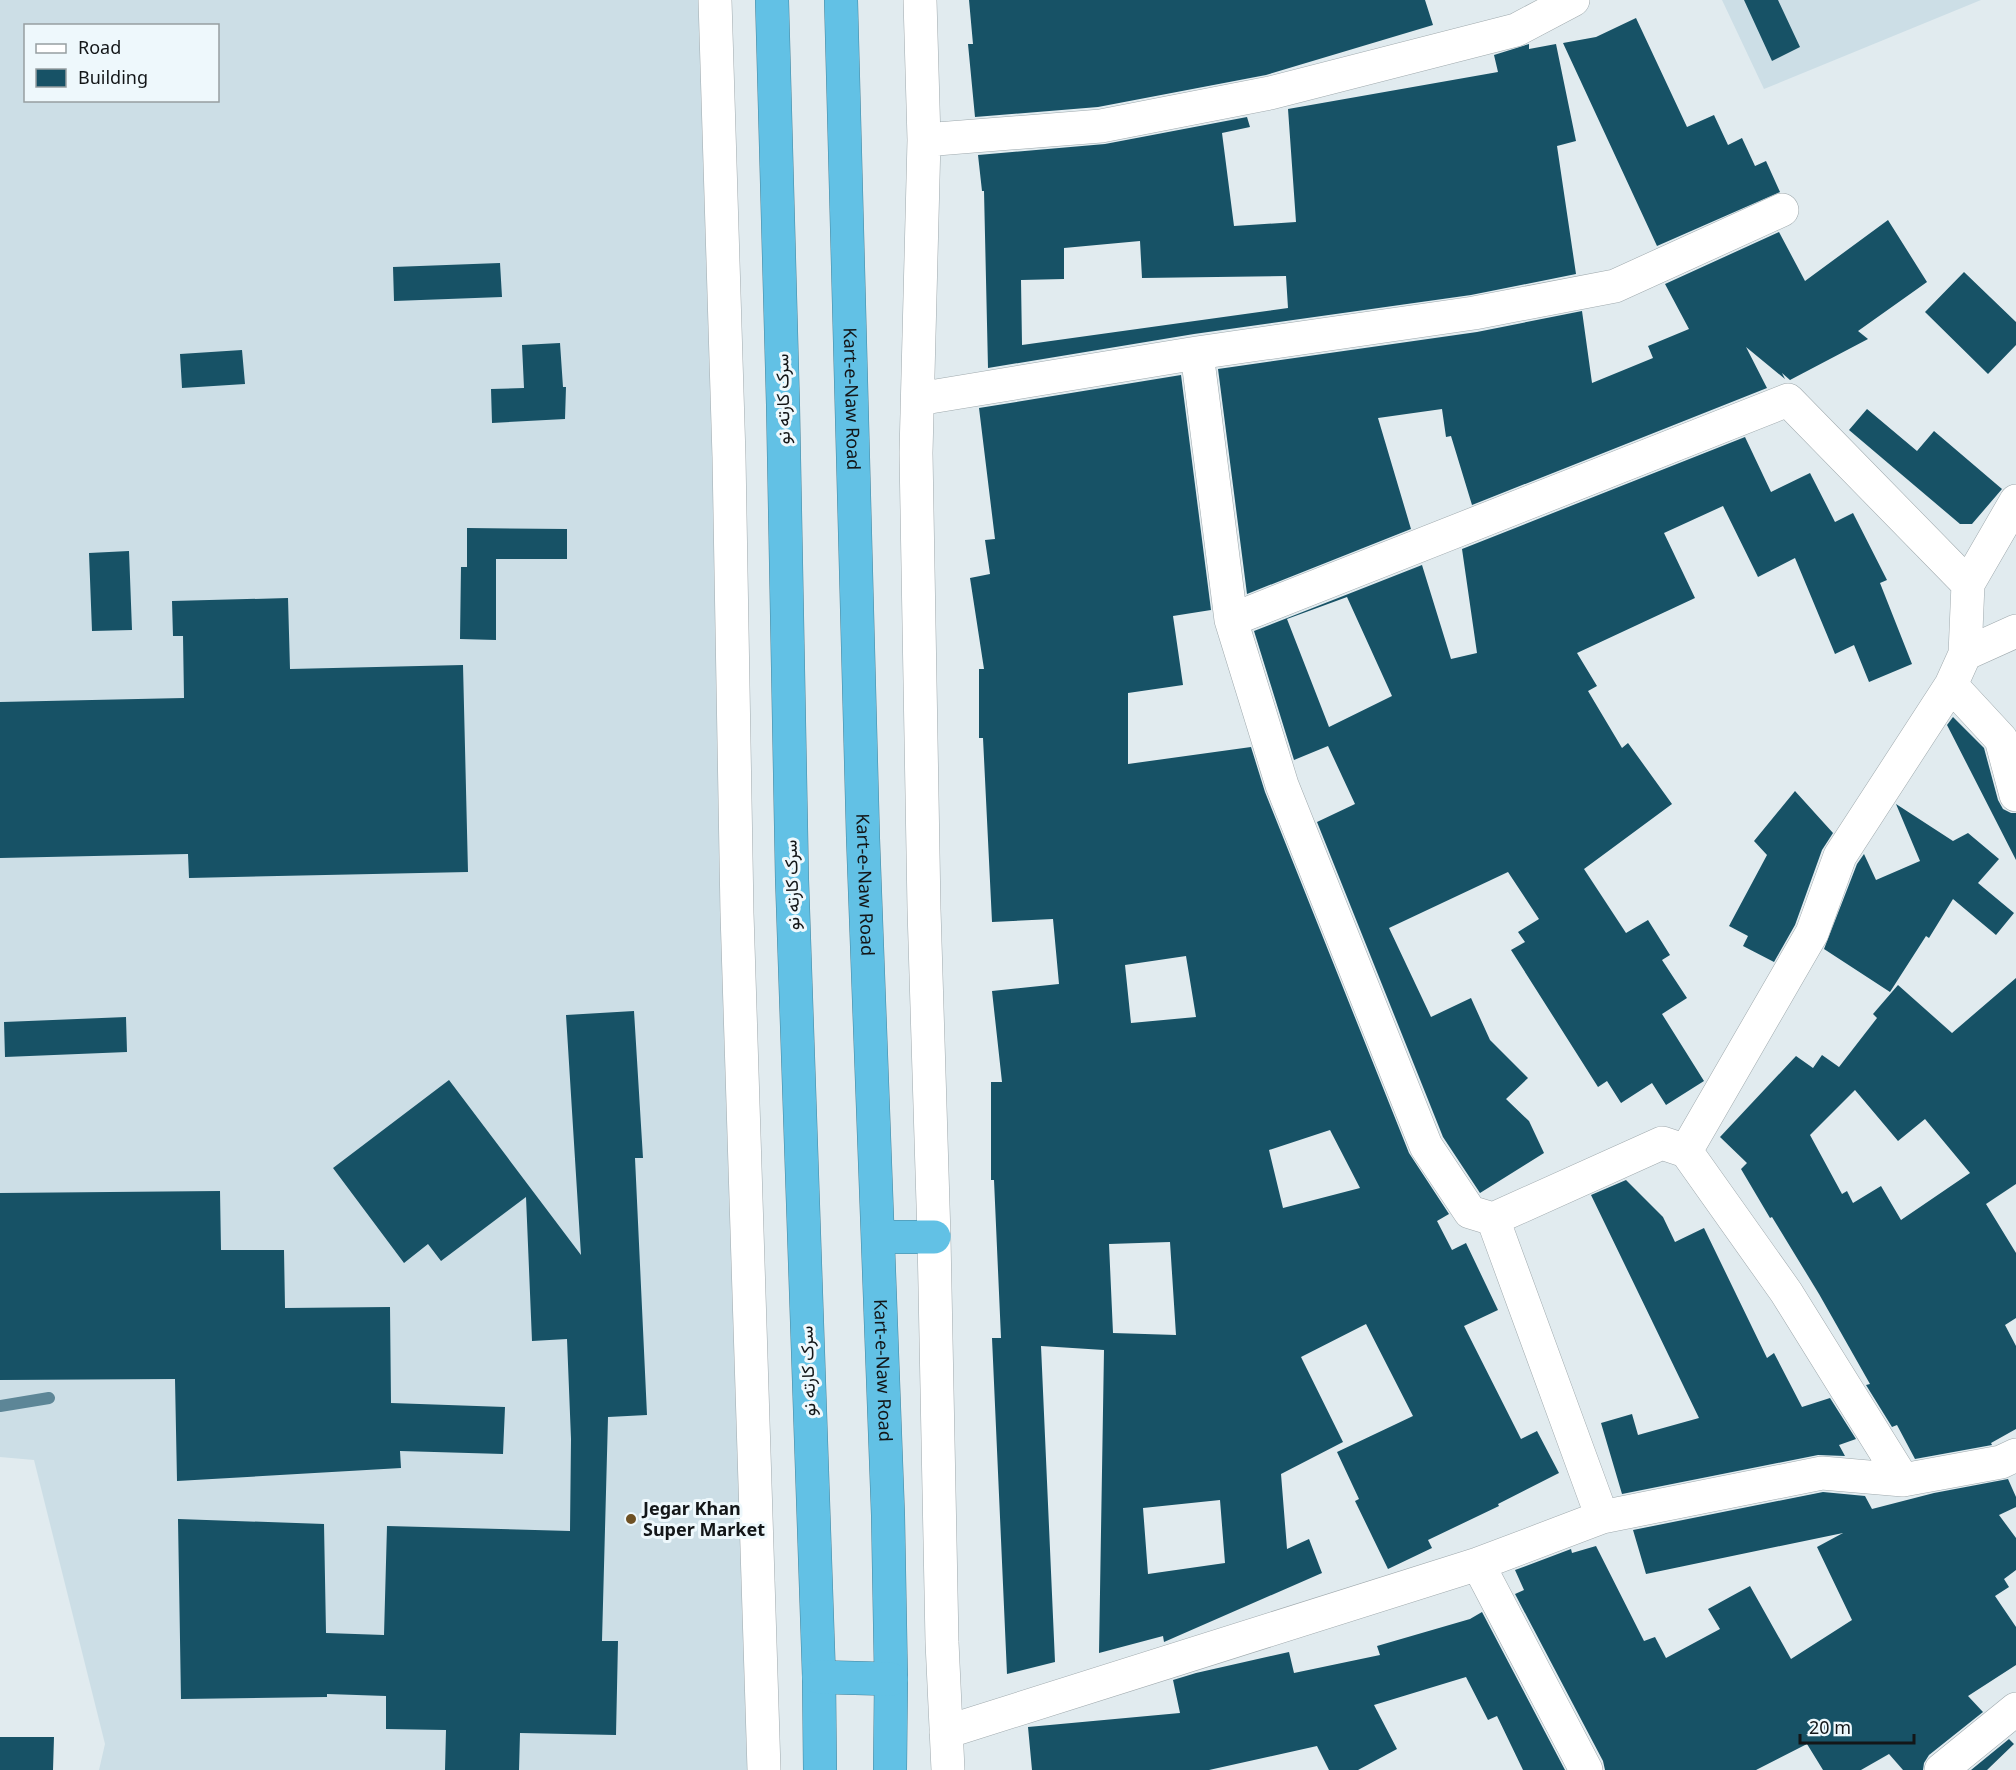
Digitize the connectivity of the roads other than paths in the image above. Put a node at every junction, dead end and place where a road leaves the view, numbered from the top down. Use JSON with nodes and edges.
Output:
{"nodes":[{"id":1,"x":715,"y":0,"type":"edge"},
{"id":2,"x":772,"y":0,"type":"edge"},
{"id":3,"x":841,"y":0,"type":"edge"},
{"id":4,"x":920,"y":0,"type":"edge"},
{"id":5,"x":1573,"y":0,"type":"edge"},
{"id":6,"x":924,"y":140,"type":"junction"},
{"id":7,"x":1782,"y":210,"type":"dead end"},
{"id":8,"x":1197,"y":353,"type":"junction"},
{"id":9,"x":918,"y":399,"type":"junction"},
{"id":10,"x":2016,"y":501,"type":"edge"},
{"id":11,"x":1968,"y":584,"type":"junction"},
{"id":12,"x":1231,"y":620,"type":"junction"},
{"id":13,"x":2016,"y":631,"type":"edge"},
{"id":14,"x":1965,"y":654,"type":"junction"},
{"id":15,"x":1951,"y":684,"type":"junction"},
{"id":16,"x":2016,"y":795,"type":"edge"},
{"id":17,"x":1686,"y":1151,"type":"junction"},
{"id":18,"x":1493,"y":1219,"type":"junction"},
{"id":19,"x":879,"y":1237,"type":"junction"},
{"id":20,"x":934,"y":1237,"type":"junction"},
{"id":21,"x":2016,"y":1455,"type":"edge"},
{"id":22,"x":1904,"y":1480,"type":"junction"},
{"id":23,"x":1602,"y":1517,"type":"junction"},
{"id":24,"x":1478,"y":1564,"type":"junction"},
{"id":25,"x":819,"y":1677,"type":"junction"},
{"id":26,"x":891,"y":1679,"type":"junction"},
{"id":27,"x":2016,"y":1709,"type":"edge"},
{"id":28,"x":946,"y":1732,"type":"junction"},
{"id":29,"x":764,"y":1770,"type":"edge"},
{"id":30,"x":820,"y":1770,"type":"edge"},
{"id":31,"x":890,"y":1770,"type":"edge"},
{"id":32,"x":948,"y":1770,"type":"edge"},
{"id":33,"x":1587,"y":1770,"type":"edge"},
{"id":34,"x":1941,"y":1770,"type":"edge"}],
"edges":[{"from":1,"to":29,"type":"street"},
{"from":2,"to":25,"type":"highway","name":"سرک کارته نو"},
{"from":3,"to":19,"type":"highway","name":"Kart-e-Naw Road"},
{"from":4,"to":6,"type":"street"},
{"from":5,"to":6,"type":"street"},
{"from":6,"to":9,"type":"street"},
{"from":7,"to":8,"type":"street"},
{"from":8,"to":9,"type":"street"},
{"from":8,"to":12,"type":"street"},
{"from":9,"to":20,"type":"street"},
{"from":10,"to":11,"type":"street"},
{"from":11,"to":12,"type":"street"},
{"from":11,"to":14,"type":"street"},
{"from":12,"to":18,"type":"street"},
{"from":13,"to":14,"type":"street"},
{"from":14,"to":15,"type":"street"},
{"from":15,"to":16,"type":"street"},
{"from":15,"to":17,"type":"street"},
{"from":17,"to":18,"type":"street"},
{"from":17,"to":22,"type":"street"},
{"from":18,"to":23,"type":"street"},
{"from":19,"to":20,"type":"highway"},
{"from":19,"to":26,"type":"highway","name":"Kart-e-Naw Road"},
{"from":20,"to":28,"type":"street"},
{"from":21,"to":22,"type":"street"},
{"from":22,"to":23,"type":"street"},
{"from":23,"to":24,"type":"street"},
{"from":24,"to":28,"type":"street"},
{"from":24,"to":33,"type":"street"},
{"from":25,"to":26,"type":"highway"},
{"from":25,"to":30,"type":"highway","name":"سرک کارته نو"},
{"from":26,"to":31,"type":"highway","name":"Kart-e-Naw Road"},
{"from":27,"to":34,"type":"street"},
{"from":28,"to":32,"type":"street"}]}
